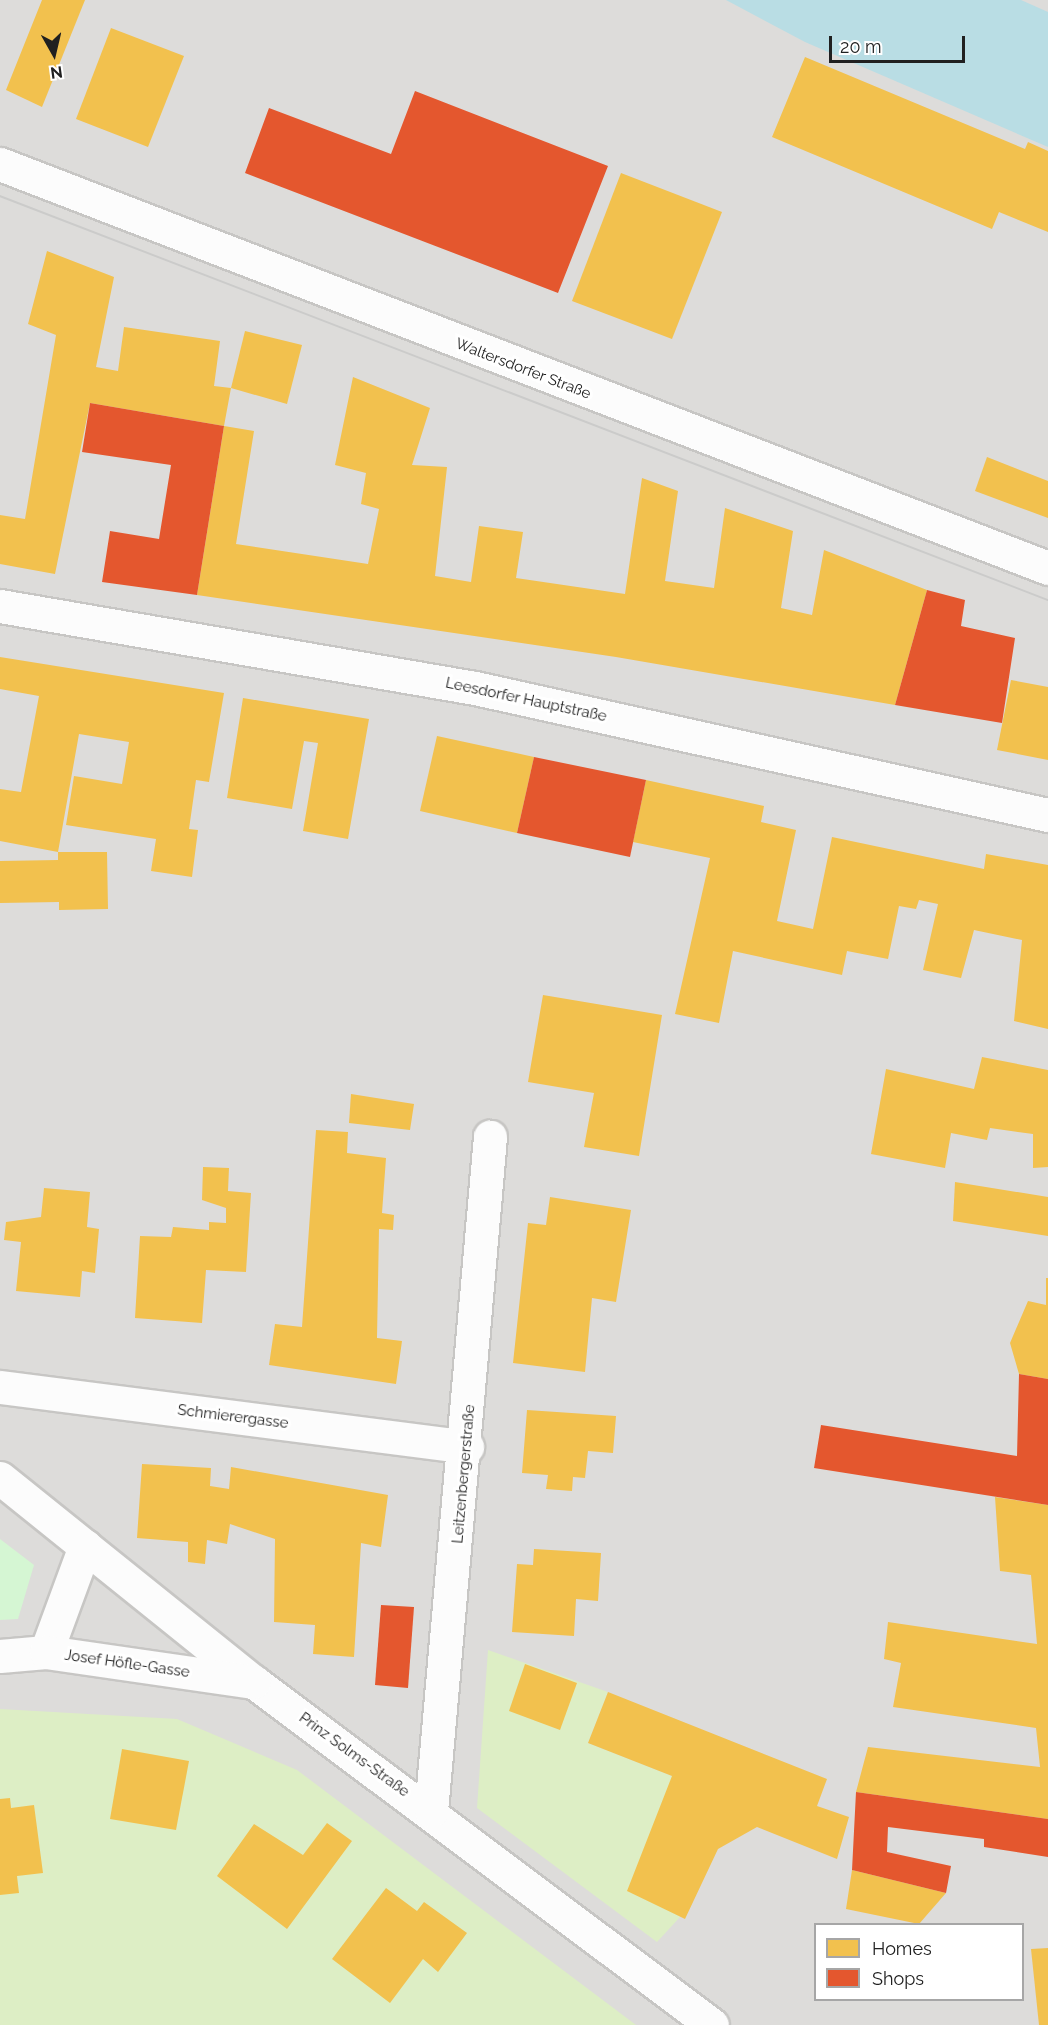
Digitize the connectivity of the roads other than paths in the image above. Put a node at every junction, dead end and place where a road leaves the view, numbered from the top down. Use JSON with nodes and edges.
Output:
{"nodes":[{"id":1,"x":0,"y":164,"type":"edge"},
{"id":2,"x":1048,"y":568,"type":"edge"},
{"id":3,"x":0,"y":606,"type":"edge"},
{"id":4,"x":1048,"y":815,"type":"edge"},
{"id":5,"x":490,"y":1137,"type":"dead end"},
{"id":6,"x":0,"y":1387,"type":"edge"},
{"id":7,"x":467,"y":1447,"type":"junction"},
{"id":8,"x":0,"y":1478,"type":"edge"},
{"id":9,"x":85,"y":1546,"type":"junction"},
{"id":10,"x":46,"y":1652,"type":"junction"},
{"id":11,"x":0,"y":1656,"type":"edge"},
{"id":12,"x":254,"y":1682,"type":"junction"},
{"id":13,"x":431,"y":1811,"type":"junction"},
{"id":14,"x":712,"y":2025,"type":"edge"}],
"edges":[{"from":1,"to":2,"type":"street","name":"Waltersdorfer Straße"},
{"from":3,"to":4,"type":"street","name":"Leesdorfer Hauptstraße"},
{"from":5,"to":7,"type":"street","name":"Leitzenbergerstraße"},
{"from":6,"to":7,"type":"street","name":"Schmierergasse"},
{"from":7,"to":13,"type":"street","name":"Leitzenbergerstraße"},
{"from":8,"to":9,"type":"street","name":"Prinz Solms-Straße"},
{"from":9,"to":10,"type":"street"},
{"from":9,"to":12,"type":"street","name":"Prinz Solms-Straße"},
{"from":10,"to":11,"type":"street","name":"Josef Höfle-Gasse"},
{"from":10,"to":12,"type":"street","name":"Josef Höfle-Gasse"},
{"from":12,"to":13,"type":"street","name":"Prinz Solms-Straße"},
{"from":13,"to":14,"type":"street","name":"Prinz Solms-Straße"}]}
